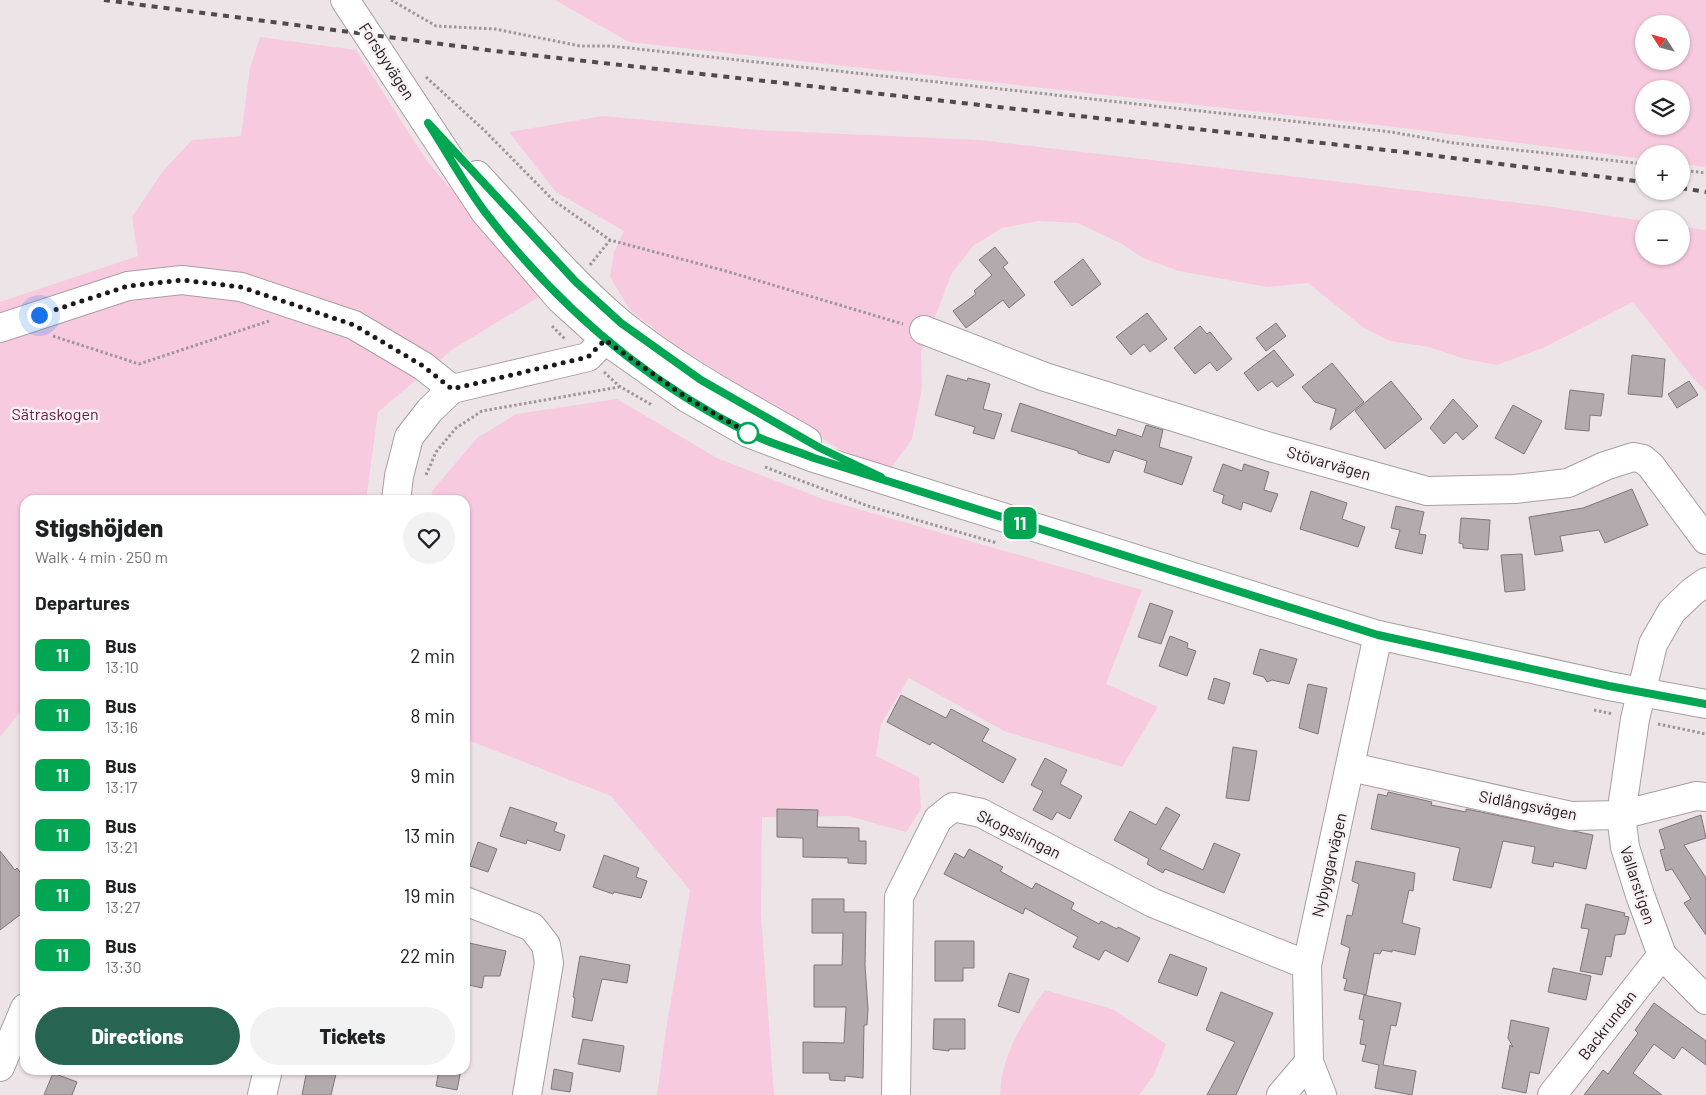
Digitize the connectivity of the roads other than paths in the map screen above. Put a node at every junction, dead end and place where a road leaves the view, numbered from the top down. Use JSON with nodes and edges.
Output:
{"nodes":[{"id":1,"x":345,"y":0,"type":"edge"},
{"id":2,"x":0,"y":328,"type":"edge"},
{"id":3,"x":924,"y":330,"type":"road end"},
{"id":4,"x":613,"y":331,"type":"junction"},
{"id":5,"x":452,"y":389,"type":"junction"},
{"id":6,"x":396,"y":495,"type":"edge"},
{"id":7,"x":1706,"y":540,"type":"edge"},
{"id":8,"x":1706,"y":582,"type":"edge"},
{"id":9,"x":1378,"y":635,"type":"junction"},
{"id":10,"x":1641,"y":691,"type":"junction"},
{"id":11,"x":1706,"y":704,"type":"edge"},
{"id":12,"x":1351,"y":767,"type":"junction"},
{"id":13,"x":1706,"y":797,"type":"edge"},
{"id":14,"x":1621,"y":815,"type":"junction"},
{"id":15,"x":470,"y":903,"type":"edge"},
{"id":16,"x":1662,"y":954,"type":"junction"},
{"id":17,"x":1306,"y":965,"type":"junction"},
{"id":18,"x":1706,"y":1000,"type":"edge"},
{"id":19,"x":20,"y":1020,"type":"edge"},
{"id":20,"x":1309,"y":1062,"type":"junction"},
{"id":21,"x":0,"y":1066,"type":"edge"},
{"id":22,"x":267,"y":1075,"type":"edge"},
{"id":23,"x":262,"y":1095,"type":"edge"},
{"id":24,"x":527,"y":1095,"type":"edge"},
{"id":25,"x":896,"y":1095,"type":"edge"},
{"id":26,"x":1282,"y":1095,"type":"edge"},
{"id":27,"x":1322,"y":1095,"type":"edge"},
{"id":28,"x":1552,"y":1095,"type":"edge"}],
"edges":[{"from":1,"to":4,"type":"street","name":"Forsbyvägen"},
{"from":2,"to":5,"type":"street"},
{"from":3,"to":7,"type":"street","name":"Stövarvägen"},
{"from":4,"to":5,"type":"street"},
{"from":4,"to":9,"type":"street","name":"Forsbyvägen"},
{"from":5,"to":6,"type":"street"},
{"from":8,"to":10,"type":"street","name":"Vallarstigen"},
{"from":9,"to":10,"type":"street","name":"Forsbyvägen"},
{"from":9,"to":12,"type":"street","name":"Nybyggarvägen"},
{"from":10,"to":11,"type":"street","name":"Forsbyvägen"},
{"from":10,"to":14,"type":"street","name":"Vallarstigen"},
{"from":12,"to":14,"type":"street","name":"Sidlångsvägen"},
{"from":12,"to":17,"type":"street","name":"Nybyggarvägen"},
{"from":13,"to":14,"type":"street","name":"Sidlångsvägen"},
{"from":14,"to":16,"type":"street","name":"Vallarstigen"},
{"from":15,"to":24,"type":"street"},
{"from":16,"to":18,"type":"street","name":"Vallarstigen"},
{"from":16,"to":28,"type":"street","name":"Backrundan"},
{"from":17,"to":20,"type":"street","name":"Nybyggarvägen"},
{"from":17,"to":25,"type":"street","name":"Skogsslingan"},
{"from":19,"to":21,"type":"street"},
{"from":20,"to":26,"type":"street"},
{"from":20,"to":27,"type":"street","name":"Nybyggarvägen"},
{"from":22,"to":23,"type":"street"}]}
